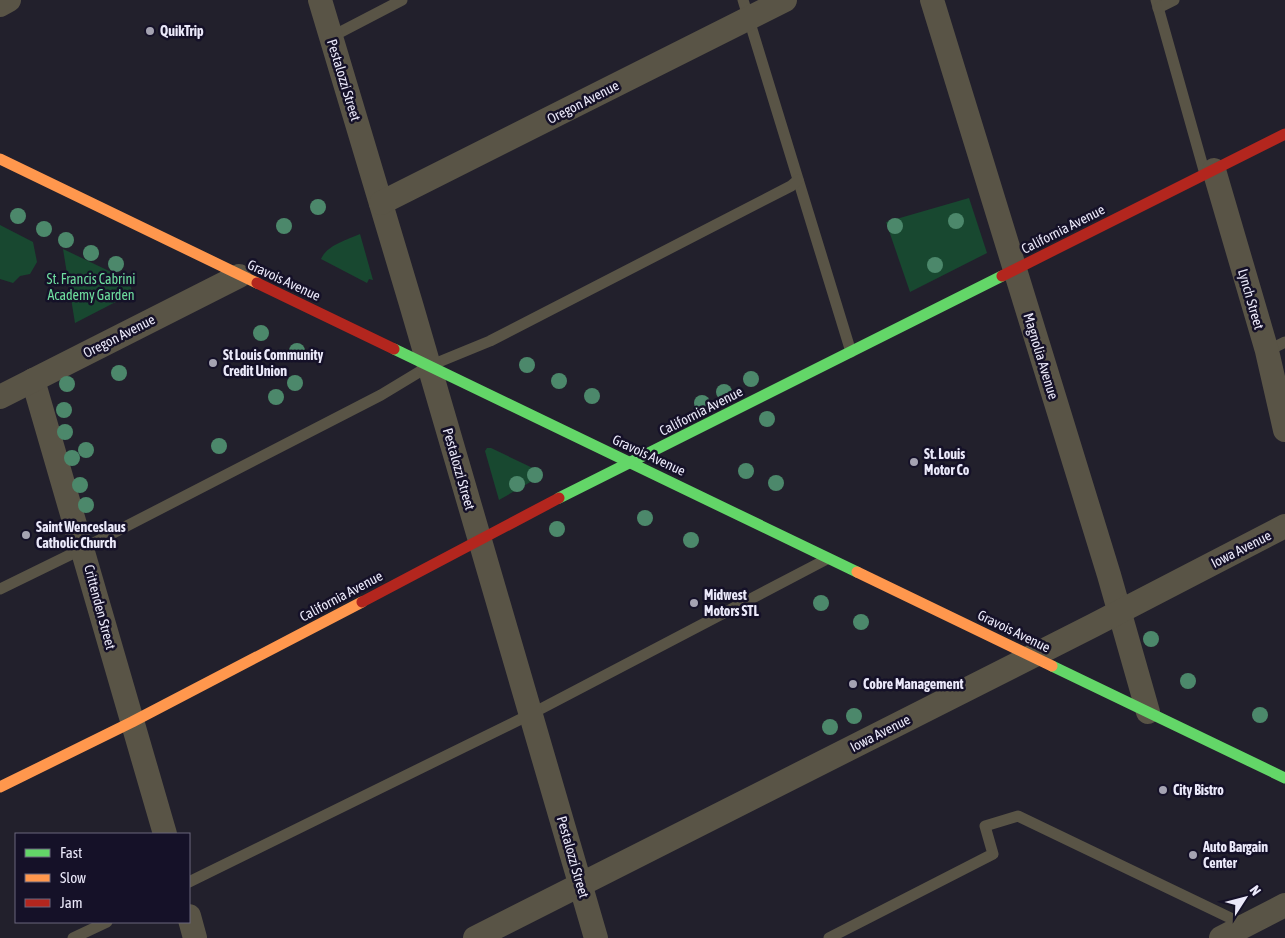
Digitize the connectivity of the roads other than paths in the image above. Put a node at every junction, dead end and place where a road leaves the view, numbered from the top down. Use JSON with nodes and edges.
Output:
{"nodes":[{"id":1,"x":9,"y":0,"type":"edge"},
{"id":2,"x":320,"y":0,"type":"edge"},
{"id":3,"x":402,"y":0,"type":"edge"},
{"id":4,"x":785,"y":0,"type":"edge"},
{"id":5,"x":932,"y":0,"type":"edge"},
{"id":6,"x":1174,"y":0,"type":"edge"},
{"id":7,"x":1157,"y":4,"type":"edge"},
{"id":8,"x":0,"y":5,"type":"edge"},
{"id":9,"x":746,"y":9,"type":"edge"},
{"id":10,"x":331,"y":37,"type":"junction"},
{"id":11,"x":1285,"y":134,"type":"edge"},
{"id":12,"x":0,"y":159,"type":"edge"},
{"id":13,"x":1209,"y":172,"type":"junction"},
{"id":14,"x":798,"y":180,"type":"junction"},
{"id":15,"x":381,"y":203,"type":"junction"},
{"id":16,"x":1014,"y":270,"type":"junction"},
{"id":17,"x":239,"y":276,"type":"junction"},
{"id":18,"x":1276,"y":346,"type":"edge"},
{"id":19,"x":851,"y":352,"type":"junction"},
{"id":20,"x":430,"y":366,"type":"junction"},
{"id":21,"x":33,"y":380,"type":"junction"},
{"id":22,"x":0,"y":397,"type":"edge"},
{"id":23,"x":1285,"y":430,"type":"edge"},
{"id":24,"x":630,"y":463,"type":"junction"},
{"id":25,"x":1285,"y":526,"type":"edge"},
{"id":26,"x":480,"y":539,"type":"junction"},
{"id":27,"x":84,"y":548,"type":"junction"},
{"id":28,"x":828,"y":558,"type":"junction"},
{"id":29,"x":0,"y":590,"type":"edge"},
{"id":30,"x":1120,"y":612,"type":"junction"},
{"id":31,"x":1032,"y":656,"type":"junction"},
{"id":32,"x":1148,"y":712,"type":"junction"},
{"id":33,"x":531,"y":714,"type":"junction"},
{"id":34,"x":132,"y":722,"type":"junction"},
{"id":35,"x":1285,"y":778,"type":"edge"},
{"id":36,"x":0,"y":787,"type":"edge"},
{"id":37,"x":165,"y":833,"type":"edge"},
{"id":38,"x":190,"y":882,"type":"edge"},
{"id":39,"x":581,"y":885,"type":"junction"},
{"id":40,"x":1285,"y":905,"type":"edge"},
{"id":41,"x":190,"y":920,"type":"edge"},
{"id":42,"x":105,"y":923,"type":"edge"},
{"id":43,"x":1246,"y":925,"type":"junction"},
{"id":44,"x":73,"y":938,"type":"edge"},
{"id":45,"x":195,"y":938,"type":"edge"},
{"id":46,"x":475,"y":938,"type":"edge"},
{"id":47,"x":596,"y":938,"type":"edge"},
{"id":48,"x":829,"y":938,"type":"edge"},
{"id":49,"x":1222,"y":938,"type":"edge"}],
"edges":[{"from":1,"to":8,"type":"street"},
{"from":2,"to":10,"type":"street","name":"Pestalozzi Street"},
{"from":3,"to":10,"type":"lane"},
{"from":4,"to":9,"type":"street","name":"Oregon Avenue"},
{"from":5,"to":16,"type":"street","name":"Magnolia Avenue"},
{"from":6,"to":7,"type":"lane"},
{"from":7,"to":13,"type":"lane"},
{"from":9,"to":14,"type":"lane"},
{"from":9,"to":15,"type":"street","name":"Oregon Avenue"},
{"from":10,"to":15,"type":"street","name":"Pestalozzi Street"},
{"from":11,"to":13,"type":"street","name":"California Avenue"},
{"from":12,"to":17,"type":"street","name":"Gravois Avenue"},
{"from":13,"to":16,"type":"street","name":"California Avenue"},
{"from":13,"to":18,"type":"street","name":"Lynch Street"},
{"from":14,"to":19,"type":"lane"},
{"from":14,"to":20,"type":"lane"},
{"from":15,"to":20,"type":"street","name":"Pestalozzi Street"},
{"from":16,"to":19,"type":"street","name":"California Avenue"},
{"from":16,"to":30,"type":"street","name":"Magnolia Avenue"},
{"from":17,"to":20,"type":"street","name":"Gravois Avenue"},
{"from":17,"to":21,"type":"street","name":"Oregon Avenue"},
{"from":18,"to":23,"type":"street","name":"Lynch Street"},
{"from":19,"to":24,"type":"street","name":"California Avenue"},
{"from":20,"to":24,"type":"street","name":"Gravois Avenue"},
{"from":20,"to":26,"type":"street","name":"Pestalozzi Street"},
{"from":20,"to":27,"type":"lane"},
{"from":21,"to":22,"type":"street","name":"Oregon Avenue"},
{"from":21,"to":27,"type":"street","name":"Crittenden Street"},
{"from":24,"to":26,"type":"street","name":"California Avenue"},
{"from":24,"to":28,"type":"street","name":"Gravois Avenue"},
{"from":25,"to":30,"type":"street","name":"Iowa Avenue"},
{"from":26,"to":33,"type":"street","name":"Pestalozzi Street"},
{"from":26,"to":34,"type":"street","name":"California Avenue"},
{"from":27,"to":29,"type":"lane"},
{"from":27,"to":34,"type":"street","name":"Crittenden Street"},
{"from":28,"to":31,"type":"street","name":"Gravois Avenue"},
{"from":28,"to":33,"type":"lane"},
{"from":30,"to":31,"type":"street","name":"Iowa Avenue"},
{"from":30,"to":32,"type":"street","name":"Magnolia Avenue"},
{"from":31,"to":32,"type":"street","name":"Gravois Avenue"},
{"from":31,"to":39,"type":"street","name":"Iowa Avenue"},
{"from":32,"to":35,"type":"street","name":"Gravois Avenue"},
{"from":33,"to":38,"type":"lane"},
{"from":33,"to":39,"type":"street","name":"Pestalozzi Street"},
{"from":34,"to":36,"type":"street","name":"California Avenue"},
{"from":34,"to":37,"type":"street","name":"Crittenden Street"},
{"from":39,"to":46,"type":"street","name":"Iowa Avenue"},
{"from":39,"to":47,"type":"street","name":"Pestalozzi Street"},
{"from":40,"to":43,"type":"street"},
{"from":41,"to":45,"type":"street"},
{"from":42,"to":44,"type":"lane"},
{"from":43,"to":48,"type":"lane"},
{"from":43,"to":49,"type":"street"}]}
